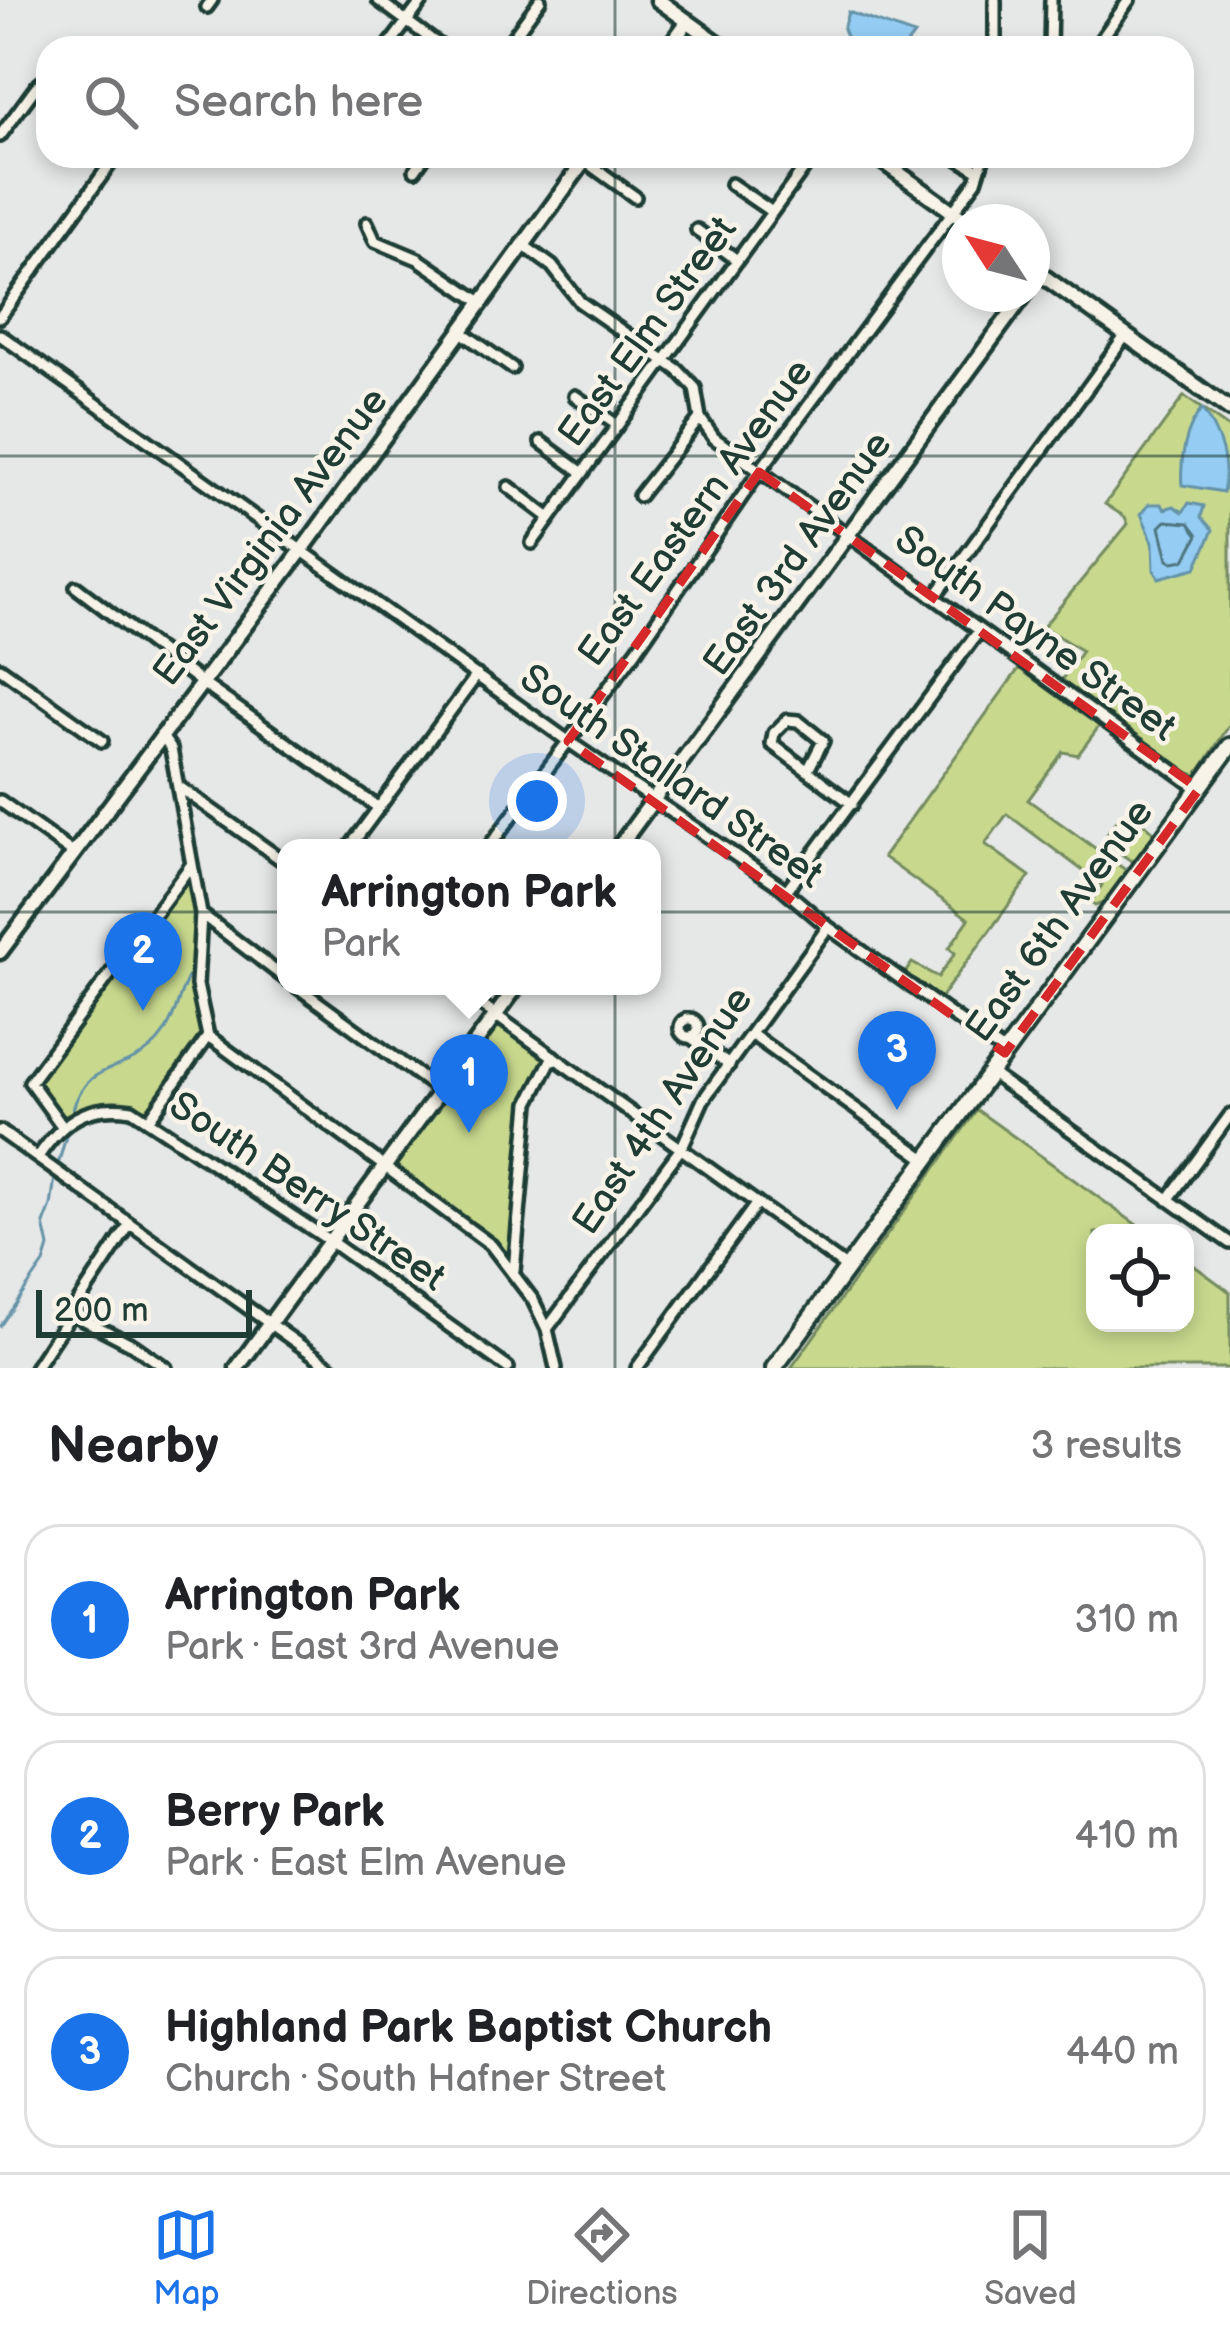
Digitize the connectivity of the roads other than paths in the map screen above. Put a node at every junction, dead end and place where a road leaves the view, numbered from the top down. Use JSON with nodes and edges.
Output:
{"nodes":[{"id":1,"x":378,"y":0,"type":"edge"},
{"id":2,"x":423,"y":0,"type":"edge"},
{"id":3,"x":540,"y":0,"type":"edge"},
{"id":4,"x":658,"y":0,"type":"edge"},
{"id":5,"x":995,"y":0,"type":"edge"},
{"id":6,"x":1051,"y":0,"type":"edge"},
{"id":7,"x":1130,"y":0,"type":"edge"},
{"id":8,"x":407,"y":21,"type":"junction"},
{"id":9,"x":688,"y":22,"type":"junction"},
{"id":10,"x":396,"y":36,"type":"edge"},
{"id":11,"x":427,"y":36,"type":"edge"},
{"id":12,"x":514,"y":36,"type":"edge"},
{"id":13,"x":677,"y":36,"type":"edge"},
{"id":14,"x":708,"y":36,"type":"edge"},
{"id":15,"x":994,"y":36,"type":"edge"},
{"id":16,"x":1051,"y":36,"type":"edge"},
{"id":17,"x":1104,"y":36,"type":"edge"},
{"id":18,"x":36,"y":86,"type":"edge"},
{"id":19,"x":0,"y":136,"type":"edge"},
{"id":20,"x":107,"y":168,"type":"edge"},
{"id":21,"x":579,"y":168,"type":"edge"},
{"id":22,"x":599,"y":168,"type":"edge"},
{"id":23,"x":804,"y":168,"type":"edge"},
{"id":24,"x":892,"y":168,"type":"edge"},
{"id":25,"x":974,"y":168,"type":"edge"},
{"id":26,"x":980,"y":168,"type":"edge"},
{"id":27,"x":979,"y":171,"type":"junction"},
{"id":28,"x":731,"y":184,"type":"dead end"},
{"id":29,"x":635,"y":197,"type":"dead end"},
{"id":30,"x":942,"y":204,"type":"edge"},
{"id":31,"x":958,"y":204,"type":"edge"},
{"id":32,"x":772,"y":212,"type":"junction"},
{"id":33,"x":367,"y":224,"type":"dead end"},
{"id":34,"x":942,"y":227,"type":"edge"},
{"id":35,"x":697,"y":230,"type":"dead end"},
{"id":36,"x":523,"y":245,"type":"junction"},
{"id":37,"x":737,"y":260,"type":"junction"},
{"id":38,"x":1050,"y":285,"type":"edge"},
{"id":39,"x":481,"y":302,"type":"junction"},
{"id":40,"x":1012,"y":312,"type":"edge"},
{"id":41,"x":0,"y":317,"type":"edge"},
{"id":42,"x":460,"y":331,"type":"junction"},
{"id":43,"x":0,"y":335,"type":"edge"},
{"id":44,"x":1126,"y":335,"type":"junction"},
{"id":45,"x":664,"y":361,"type":"junction"},
{"id":46,"x":512,"y":368,"type":"dead end"},
{"id":47,"x":575,"y":396,"type":"dead end"},
{"id":48,"x":1230,"y":410,"type":"edge"},
{"id":49,"x":700,"y":418,"type":"junction"},
{"id":50,"x":617,"y":425,"type":"junction"},
{"id":51,"x":542,"y":442,"type":"dead end"},
{"id":52,"x":583,"y":472,"type":"junction"},
{"id":53,"x":759,"y":472,"type":"junction"},
{"id":54,"x":509,"y":487,"type":"dead end"},
{"id":55,"x":639,"y":496,"type":"dead end"},
{"id":56,"x":550,"y":518,"type":"junction"},
{"id":57,"x":848,"y":537,"type":"junction"},
{"id":58,"x":532,"y":543,"type":"dead end"},
{"id":59,"x":302,"y":550,"type":"junction"},
{"id":60,"x":76,"y":587,"type":"dead end"},
{"id":61,"x":935,"y":597,"type":"junction"},
{"id":62,"x":979,"y":631,"type":"junction"},
{"id":63,"x":0,"y":668,"type":"edge"},
{"id":64,"x":477,"y":674,"type":"junction"},
{"id":65,"x":202,"y":683,"type":"junction"},
{"id":66,"x":161,"y":735,"type":"junction"},
{"id":67,"x":103,"y":741,"type":"dead end"},
{"id":68,"x":568,"y":741,"type":"junction"},
{"id":69,"x":1230,"y":746,"type":"edge"},
{"id":70,"x":808,"y":770,"type":"junction"},
{"id":71,"x":178,"y":786,"type":"junction"},
{"id":72,"x":1199,"y":789,"type":"junction"},
{"id":73,"x":654,"y":798,"type":"junction"},
{"id":74,"x":0,"y":801,"type":"edge"},
{"id":75,"x":852,"y":804,"type":"junction"},
{"id":76,"x":379,"y":808,"type":"junction"},
{"id":77,"x":356,"y":839,"type":"edge"},
{"id":78,"x":495,"y":839,"type":"edge"},
{"id":79,"x":624,"y":839,"type":"edge"},
{"id":80,"x":73,"y":853,"type":"junction"},
{"id":81,"x":277,"y":857,"type":"edge"},
{"id":82,"x":191,"y":865,"type":"junction"},
{"id":83,"x":786,"y":891,"type":"junction"},
{"id":84,"x":201,"y":914,"type":"junction"},
{"id":85,"x":828,"y":927,"type":"junction"},
{"id":86,"x":0,"y":952,"type":"edge"},
{"id":87,"x":277,"y":972,"type":"edge"},
{"id":88,"x":308,"y":995,"type":"edge"},
{"id":89,"x":468,"y":995,"type":"edge"},
{"id":90,"x":510,"y":995,"type":"edge"},
{"id":91,"x":496,"y":1015,"type":"junction"},
{"id":92,"x":751,"y":1034,"type":"junction"},
{"id":93,"x":208,"y":1036,"type":"junction"},
{"id":94,"x":692,"y":1038,"type":"dead end"},
{"id":95,"x":1005,"y":1053,"type":"junction"},
{"id":96,"x":554,"y":1056,"type":"junction"},
{"id":97,"x":729,"y":1065,"type":"junction"},
{"id":98,"x":990,"y":1073,"type":"junction"},
{"id":99,"x":440,"y":1091,"type":"junction"},
{"id":100,"x":1230,"y":1115,"type":"edge"},
{"id":101,"x":150,"y":1118,"type":"junction"},
{"id":102,"x":62,"y":1126,"type":"junction"},
{"id":103,"x":0,"y":1131,"type":"edge"},
{"id":104,"x":682,"y":1147,"type":"junction"},
{"id":105,"x":38,"y":1157,"type":"junction"},
{"id":106,"x":927,"y":1160,"type":"junction"},
{"id":107,"x":383,"y":1168,"type":"junction"},
{"id":108,"x":1168,"y":1200,"type":"junction"},
{"id":109,"x":758,"y":1203,"type":"junction"},
{"id":110,"x":130,"y":1224,"type":"junction"},
{"id":111,"x":330,"y":1241,"type":"junction"},
{"id":112,"x":1230,"y":1243,"type":"edge"},
{"id":113,"x":848,"y":1268,"type":"junction"},
{"id":114,"x":514,"y":1271,"type":"junction"},
{"id":115,"x":71,"y":1312,"type":"junction"},
{"id":116,"x":270,"y":1323,"type":"junction"},
{"id":117,"x":547,"y":1329,"type":"junction"},
{"id":118,"x":35,"y":1368,"type":"edge"},
{"id":119,"x":166,"y":1368,"type":"edge"},
{"id":120,"x":237,"y":1368,"type":"edge"},
{"id":121,"x":332,"y":1368,"type":"edge"},
{"id":122,"x":508,"y":1368,"type":"edge"},
{"id":123,"x":556,"y":1368,"type":"edge"},
{"id":124,"x":637,"y":1368,"type":"edge"},
{"id":125,"x":774,"y":1368,"type":"edge"}],
"edges":[{"from":1,"to":8,"type":"street"},
{"from":2,"to":8,"type":"street"},
{"from":3,"to":12,"type":"street"},
{"from":4,"to":9,"type":"street"},
{"from":5,"to":15,"type":"street"},
{"from":6,"to":16,"type":"street"},
{"from":7,"to":17,"type":"street"},
{"from":8,"to":10,"type":"street"},
{"from":8,"to":11,"type":"street"},
{"from":9,"to":13,"type":"street"},
{"from":9,"to":14,"type":"street"},
{"from":18,"to":19,"type":"street"},
{"from":20,"to":41,"type":"street"},
{"from":21,"to":36,"type":"street","name":"East Virginia Avenue"},
{"from":22,"to":29,"type":"street"},
{"from":23,"to":32,"type":"street","name":"East Elm Street"},
{"from":24,"to":30,"type":"street"},
{"from":25,"to":27,"type":"street"},
{"from":26,"to":27,"type":"street","name":"East Eastern Avenue"},
{"from":27,"to":31,"type":"street","name":"East Eastern Avenue"},
{"from":28,"to":32,"type":"street"},
{"from":32,"to":37,"type":"street","name":"East Elm Street"},
{"from":33,"to":39,"type":"street"},
{"from":34,"to":53,"type":"street","name":"East Eastern Avenue"},
{"from":35,"to":37,"type":"street"},
{"from":36,"to":39,"type":"street","name":"East Virginia Avenue"},
{"from":36,"to":45,"type":"street","name":"South Payne Street"},
{"from":37,"to":45,"type":"street","name":"East Elm Street"},
{"from":38,"to":44,"type":"street"},
{"from":39,"to":42,"type":"street","name":"East Virginia Avenue"},
{"from":40,"to":57,"type":"street","name":"East 3rd Avenue"},
{"from":42,"to":46,"type":"street"},
{"from":42,"to":59,"type":"street","name":"East Virginia Avenue"},
{"from":43,"to":59,"type":"street","name":"South Stallard Street"},
{"from":44,"to":48,"type":"street"},
{"from":44,"to":61,"type":"street"},
{"from":45,"to":49,"type":"street","name":"South Payne Street"},
{"from":45,"to":50,"type":"street","name":"East Elm Street"},
{"from":47,"to":50,"type":"street"},
{"from":49,"to":53,"type":"street","name":"South Payne Street"},
{"from":49,"to":55,"type":"street"},
{"from":50,"to":52,"type":"street","name":"East Elm Street"},
{"from":51,"to":52,"type":"street"},
{"from":52,"to":56,"type":"street","name":"East Elm Street"},
{"from":53,"to":57,"type":"street","name":"South Payne Street"},
{"from":53,"to":68,"type":"street","name":"East Eastern Avenue"},
{"from":54,"to":56,"type":"street"},
{"from":56,"to":58,"type":"street","name":"East Elm Street"},
{"from":57,"to":61,"type":"street","name":"South Payne Street"},
{"from":57,"to":73,"type":"street","name":"East 3rd Avenue"},
{"from":59,"to":64,"type":"street","name":"South Stallard Street"},
{"from":59,"to":65,"type":"street","name":"East Virginia Avenue"},
{"from":60,"to":65,"type":"street"},
{"from":61,"to":62,"type":"street","name":"South Payne Street"},
{"from":62,"to":72,"type":"street","name":"South Payne Street"},
{"from":62,"to":75,"type":"street"},
{"from":63,"to":67,"type":"street"},
{"from":64,"to":68,"type":"street","name":"South Stallard Street"},
{"from":64,"to":76,"type":"street"},
{"from":65,"to":66,"type":"street","name":"East Virginia Avenue"},
{"from":65,"to":76,"type":"street"},
{"from":66,"to":71,"type":"street"},
{"from":66,"to":80,"type":"street","name":"East Virginia Avenue"},
{"from":68,"to":73,"type":"street","name":"South Stallard Street"},
{"from":68,"to":78,"type":"street","name":"East Eastern Avenue"},
{"from":69,"to":72,"type":"main road","name":"East 6th Avenue"},
{"from":70,"to":70,"type":"street"},
{"from":70,"to":75,"type":"street"},
{"from":71,"to":81,"type":"street"},
{"from":71,"to":82,"type":"street"},
{"from":72,"to":95,"type":"main road","name":"East 6th Avenue"},
{"from":73,"to":79,"type":"street","name":"East 3rd Avenue"},
{"from":73,"to":83,"type":"street","name":"South Stallard Street"},
{"from":74,"to":80,"type":"street"},
{"from":75,"to":83,"type":"street"},
{"from":76,"to":77,"type":"street"},
{"from":80,"to":86,"type":"street","name":"East Virginia Avenue"},
{"from":82,"to":84,"type":"street"},
{"from":82,"to":102,"type":"street"},
{"from":83,"to":85,"type":"street","name":"South Stallard Street"},
{"from":84,"to":87,"type":"street"},
{"from":84,"to":93,"type":"street"},
{"from":85,"to":92,"type":"street","name":"East 4th Avenue"},
{"from":85,"to":95,"type":"street","name":"South Stallard Street"},
{"from":88,"to":99,"type":"street"},
{"from":89,"to":91,"type":"street"},
{"from":90,"to":91,"type":"street"},
{"from":91,"to":96,"type":"street"},
{"from":91,"to":99,"type":"street"},
{"from":92,"to":97,"type":"street","name":"East 4th Avenue"},
{"from":92,"to":106,"type":"street"},
{"from":93,"to":101,"type":"street"},
{"from":93,"to":107,"type":"street"},
{"from":94,"to":97,"type":"street"},
{"from":95,"to":98,"type":"main road","name":"East 6th Avenue"},
{"from":96,"to":104,"type":"street"},
{"from":96,"to":114,"type":"street"},
{"from":97,"to":104,"type":"street","name":"East 4th Avenue"},
{"from":98,"to":106,"type":"main road","name":"East 6th Avenue"},
{"from":98,"to":108,"type":"street"},
{"from":99,"to":107,"type":"street"},
{"from":100,"to":108,"type":"street"},
{"from":101,"to":102,"type":"street","name":"South Berry Street"},
{"from":101,"to":111,"type":"street","name":"South Berry Street"},
{"from":102,"to":105,"type":"street"},
{"from":103,"to":105,"type":"street"},
{"from":104,"to":109,"type":"street"},
{"from":104,"to":117,"type":"street","name":"East 4th Avenue"},
{"from":105,"to":110,"type":"street"},
{"from":106,"to":113,"type":"main road","name":"East 6th Avenue"},
{"from":107,"to":111,"type":"street"},
{"from":107,"to":114,"type":"street"},
{"from":108,"to":112,"type":"street"},
{"from":109,"to":113,"type":"street"},
{"from":109,"to":124,"type":"street"},
{"from":110,"to":115,"type":"street"},
{"from":110,"to":116,"type":"street"},
{"from":111,"to":116,"type":"street"},
{"from":111,"to":122,"type":"street","name":"South Berry Street"},
{"from":113,"to":125,"type":"main road","name":"East 6th Avenue"},
{"from":114,"to":117,"type":"street"},
{"from":115,"to":118,"type":"street"},
{"from":115,"to":119,"type":"street"},
{"from":116,"to":120,"type":"street"},
{"from":116,"to":121,"type":"street"},
{"from":117,"to":123,"type":"street"}]}
